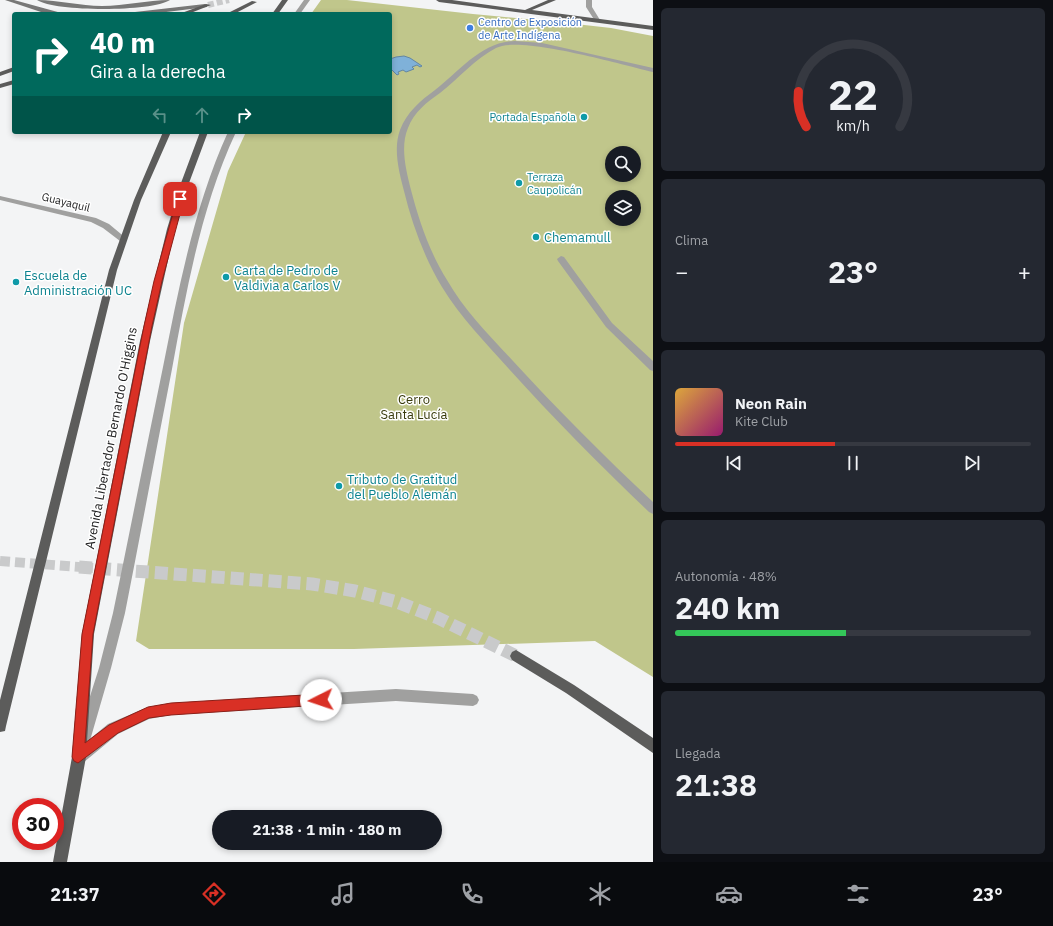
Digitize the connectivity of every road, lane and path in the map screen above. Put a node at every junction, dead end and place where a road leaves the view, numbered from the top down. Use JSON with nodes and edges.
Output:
{"nodes":[{"id":1,"x":8,"y":0,"type":"edge"},
{"id":2,"x":40,"y":0,"type":"edge"},
{"id":3,"x":167,"y":0,"type":"edge"},
{"id":4,"x":285,"y":0,"type":"edge"},
{"id":5,"x":307,"y":0,"type":"edge"},
{"id":6,"x":439,"y":0,"type":"edge"},
{"id":7,"x":553,"y":0,"type":"edge"},
{"id":8,"x":588,"y":0,"type":"edge"},
{"id":9,"x":254,"y":1,"type":"edge"},
{"id":10,"x":524,"y":11,"type":"junction"},
{"id":11,"x":51,"y":12,"type":"edge"},
{"id":12,"x":154,"y":12,"type":"edge"},
{"id":13,"x":188,"y":12,"type":"edge"},
{"id":14,"x":233,"y":12,"type":"edge"},
{"id":15,"x":246,"y":12,"type":"edge"},
{"id":16,"x":276,"y":12,"type":"edge"},
{"id":17,"x":298,"y":12,"type":"edge"},
{"id":18,"x":596,"y":20,"type":"junction"},
{"id":19,"x":653,"y":28,"type":"edge"},
{"id":20,"x":12,"y":70,"type":"edge"},
{"id":21,"x":653,"y":70,"type":"edge"},
{"id":22,"x":0,"y":74,"type":"edge"},
{"id":23,"x":12,"y":83,"type":"edge"},
{"id":24,"x":0,"y":86,"type":"edge"},
{"id":25,"x":166,"y":134,"type":"edge"},
{"id":26,"x":203,"y":134,"type":"edge"},
{"id":27,"x":231,"y":134,"type":"edge"},
{"id":28,"x":0,"y":198,"type":"edge"},
{"id":29,"x":123,"y":239,"type":"junction"},
{"id":30,"x":561,"y":259,"type":"dead end"},
{"id":31,"x":653,"y":367,"type":"edge"},
{"id":32,"x":653,"y":509,"type":"edge"},
{"id":33,"x":516,"y":656,"type":"tunnel mouth"},
{"id":34,"x":473,"y":700,"type":"dead end"},
{"id":35,"x":0,"y":726,"type":"edge"},
{"id":36,"x":653,"y":746,"type":"edge"},
{"id":37,"x":78,"y":757,"type":"junction"},
{"id":38,"x":60,"y":862,"type":"edge"}],
"edges":[{"from":1,"to":11,"type":"main road"},
{"from":2,"to":3,"type":"main road"},
{"from":4,"to":16,"type":"main road"},
{"from":5,"to":17,"type":"street"},
{"from":6,"to":10,"type":"main road"},
{"from":7,"to":10,"type":"main road"},
{"from":8,"to":18,"type":"street"},
{"from":9,"to":14,"type":"main road"},
{"from":9,"to":15,"type":"main road"},
{"from":10,"to":18,"type":"main road"},
{"from":12,"to":13,"type":"main road"},
{"from":18,"to":19,"type":"main road"},
{"from":20,"to":22,"type":"main road"},
{"from":21,"to":32,"type":"street"},
{"from":23,"to":24,"type":"main road"},
{"from":25,"to":29,"type":"main road"},
{"from":26,"to":37,"type":"main road","name":"Avenida Libertador Bernardo O'Higgins"},
{"from":27,"to":37,"type":"street","name":"Avenida Libertador Bernardo O'Higgins"},
{"from":28,"to":29,"type":"street","name":"Guayaquil"},
{"from":29,"to":35,"type":"main road"},
{"from":30,"to":31,"type":"street"},
{"from":33,"to":36,"type":"main road"},
{"from":34,"to":37,"type":"street"},
{"from":37,"to":38,"type":"main road","name":"Avenida Libertador Bernardo O'Higgins"}]}
